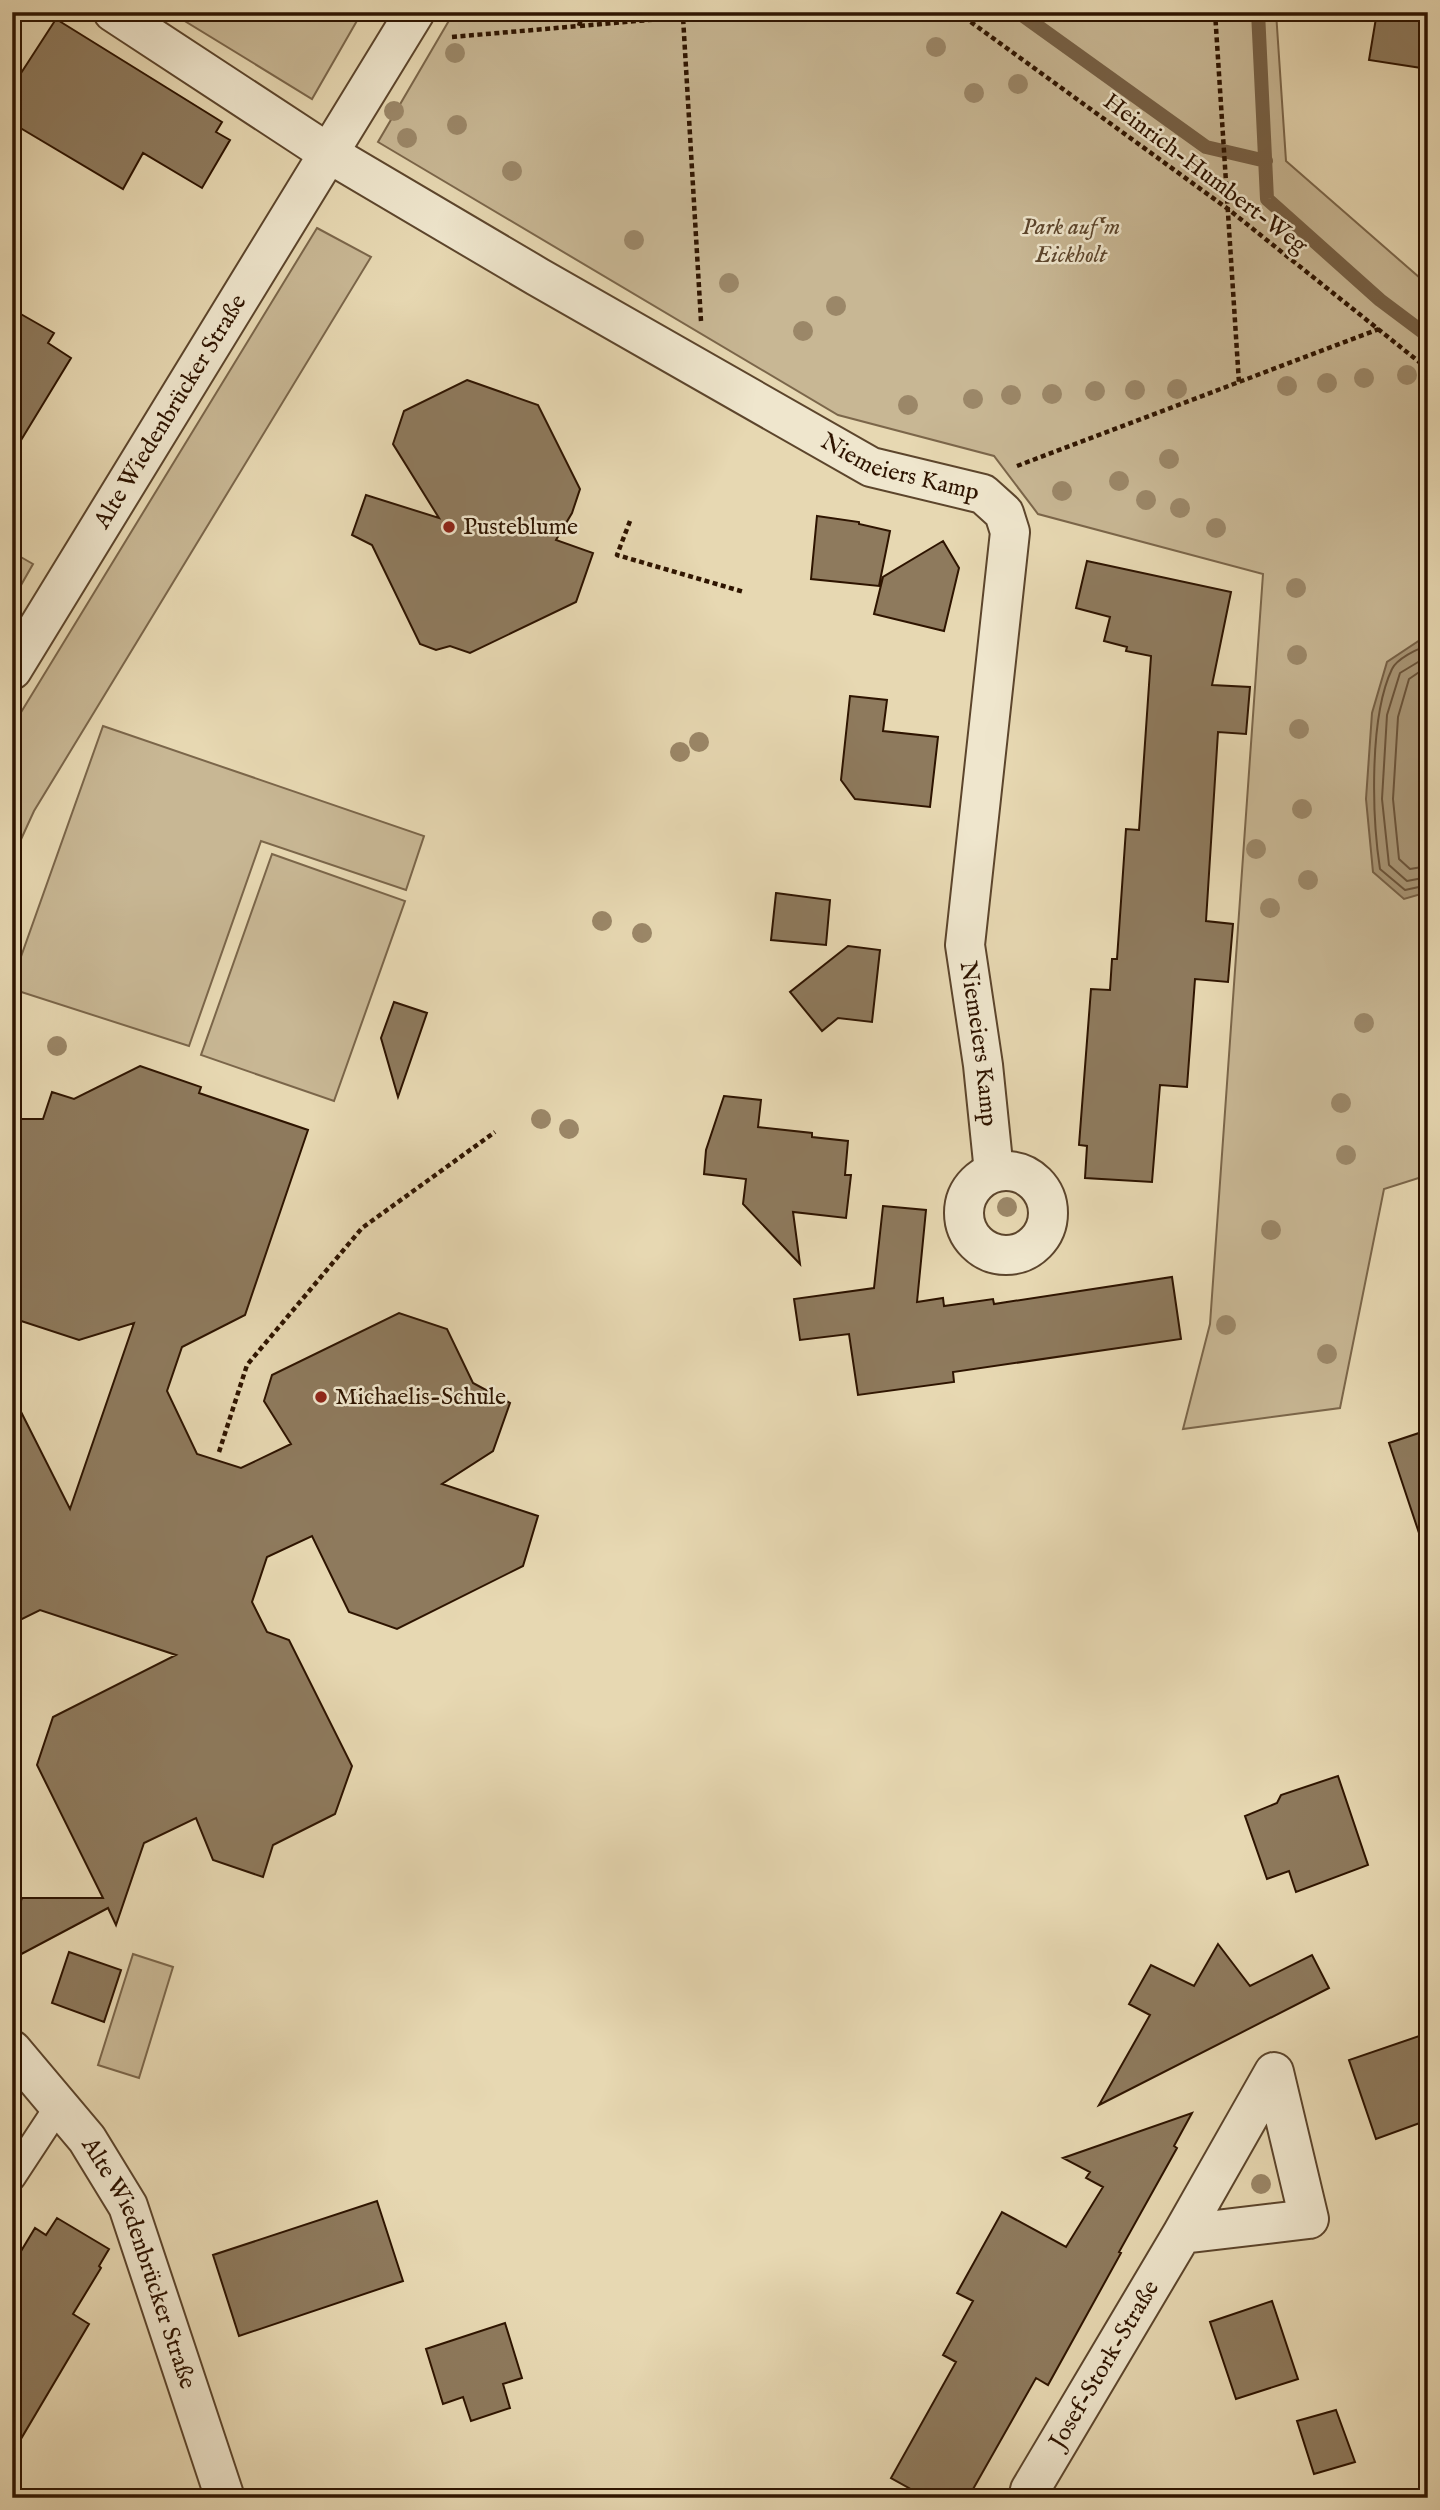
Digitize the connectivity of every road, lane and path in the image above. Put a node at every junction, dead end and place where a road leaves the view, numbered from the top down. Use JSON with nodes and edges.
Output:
{"nodes":[{"id":1,"x":113,"y":12,"type":"edge"},
{"id":2,"x":583,"y":12,"type":"edge"},
{"id":3,"x":957,"y":12,"type":"edge"},
{"id":4,"x":1215,"y":12,"type":"edge"},
{"id":5,"x":685,"y":15,"type":"edge"},
{"id":6,"x":412,"y":18,"type":"edge"},
{"id":7,"x":579,"y":26,"type":"junction"},
{"id":8,"x":328,"y":153,"type":"junction"},
{"id":9,"x":1228,"y":209,"type":"junction"},
{"id":10,"x":1380,"y":329,"type":"junction"},
{"id":11,"x":695,"y":366,"type":"junction"},
{"id":12,"x":1428,"y":369,"type":"edge"},
{"id":13,"x":1239,"y":383,"type":"junction"},
{"id":14,"x":982,"y":494,"type":"junction"},
{"id":15,"x":630,"y":521,"type":"dead end"},
{"id":16,"x":744,"y":593,"type":"dead end"},
{"id":17,"x":12,"y":670,"type":"edge"},
{"id":18,"x":495,"y":1132,"type":"dead end"},
{"id":19,"x":994,"y":1172,"type":"dead end"},
{"id":20,"x":219,"y":1452,"type":"dead end"},
{"id":21,"x":12,"y":2050,"type":"edge"},
{"id":22,"x":60,"y":2104,"type":"junction"},
{"id":23,"x":12,"y":2177,"type":"edge"},
{"id":24,"x":1182,"y":2234,"type":"dead end"},
{"id":25,"x":225,"y":2498,"type":"edge"},
{"id":26,"x":1028,"y":2498,"type":"edge"}],
"edges":[{"from":1,"to":8,"type":"street"},
{"from":2,"to":7,"type":"path"},
{"from":3,"to":9,"type":"path","name":"Heinrich-Humbert-Weg"},
{"from":4,"to":9,"type":"path"},
{"from":5,"to":7,"type":"path"},
{"from":5,"to":11,"type":"path"},
{"from":6,"to":7,"type":"path"},
{"from":6,"to":8,"type":"street","name":"Alte Wiedenbrücker Straße"},
{"from":8,"to":11,"type":"street","name":"Niemeiers Kamp"},
{"from":8,"to":17,"type":"street","name":"Alte Wiedenbrücker Straße"},
{"from":9,"to":10,"type":"path","name":"Heinrich-Humbert-Weg"},
{"from":9,"to":13,"type":"path"},
{"from":10,"to":12,"type":"path","name":"Heinrich-Humbert-Weg"},
{"from":10,"to":13,"type":"path"},
{"from":11,"to":14,"type":"street","name":"Niemeiers Kamp"},
{"from":13,"to":14,"type":"path"},
{"from":14,"to":19,"type":"street","name":"Niemeiers Kamp"},
{"from":15,"to":16,"type":"path"},
{"from":18,"to":20,"type":"path"},
{"from":21,"to":22,"type":"street","name":"Alte Wiedenbrücker Straße"},
{"from":22,"to":23,"type":"lane"},
{"from":22,"to":25,"type":"street","name":"Alte Wiedenbrücker Straße"},
{"from":24,"to":26,"type":"street","name":"Josef-Stork-Straße"}]}
